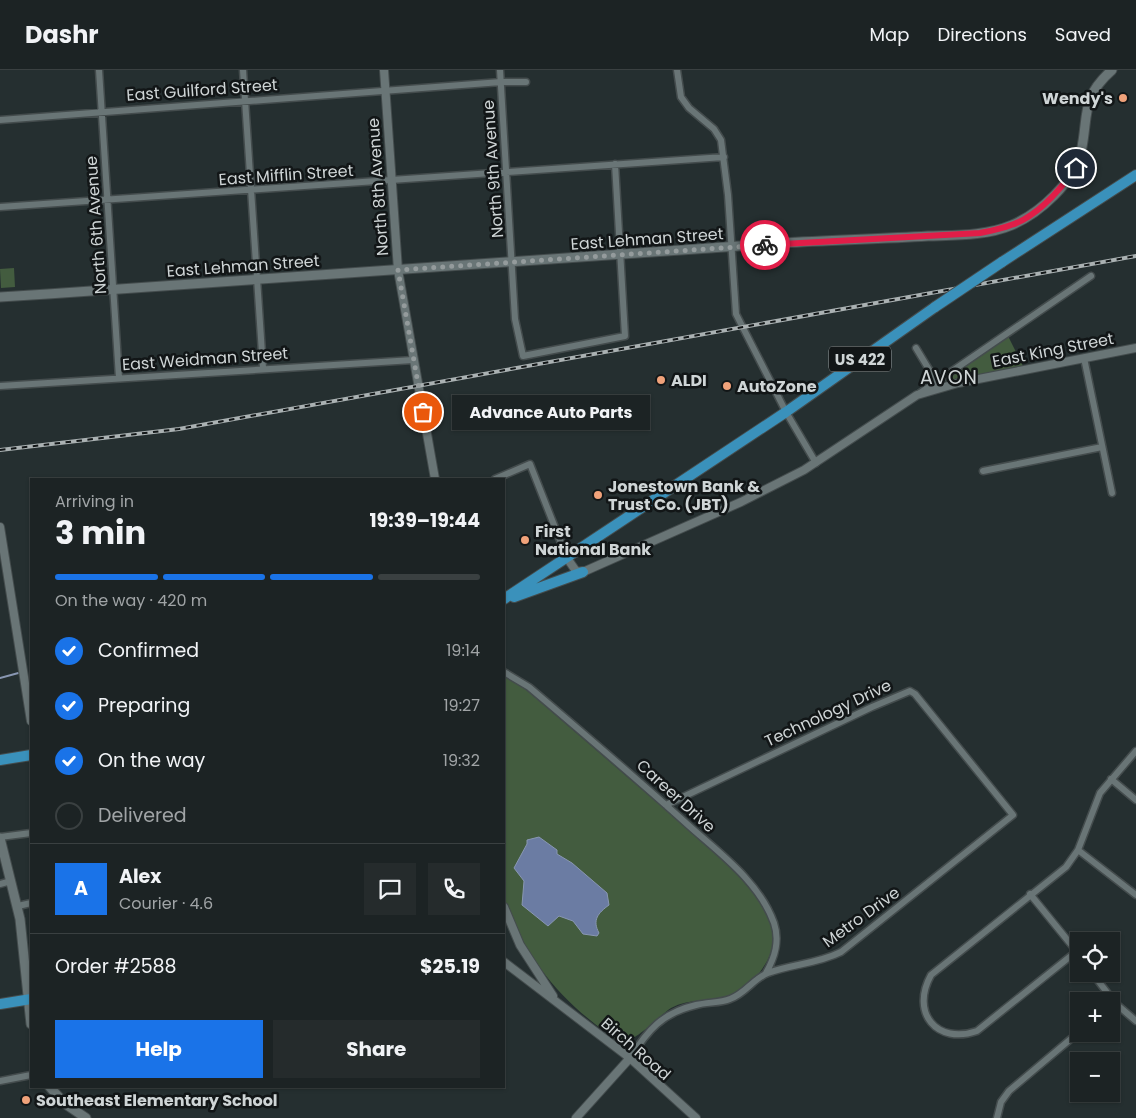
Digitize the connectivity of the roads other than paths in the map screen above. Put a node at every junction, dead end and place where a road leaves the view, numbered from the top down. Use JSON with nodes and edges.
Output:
{"nodes":[{"id":1,"x":99,"y":70,"type":"edge"},
{"id":2,"x":243,"y":70,"type":"edge"},
{"id":3,"x":384,"y":70,"type":"edge"},
{"id":4,"x":500,"y":70,"type":"edge"},
{"id":5,"x":677,"y":70,"type":"edge"},
{"id":6,"x":1112,"y":70,"type":"edge"},
{"id":7,"x":501,"y":82,"type":"junction"},
{"id":8,"x":526,"y":82,"type":"dead end"},
{"id":9,"x":385,"y":91,"type":"junction"},
{"id":10,"x":245,"y":101,"type":"junction"},
{"id":11,"x":102,"y":112,"type":"junction"},
{"id":12,"x":0,"y":120,"type":"edge"},
{"id":13,"x":724,"y":158,"type":"junction"},
{"id":14,"x":615,"y":164,"type":"junction"},
{"id":15,"x":506,"y":172,"type":"junction"},
{"id":16,"x":1136,"y":175,"type":"edge"},
{"id":17,"x":391,"y":181,"type":"junction"},
{"id":18,"x":251,"y":191,"type":"junction"},
{"id":19,"x":108,"y":199,"type":"junction"},
{"id":20,"x":0,"y":206,"type":"edge"},
{"id":21,"x":730,"y":249,"type":"junction"},
{"id":22,"x":621,"y":256,"type":"junction"},
{"id":23,"x":512,"y":264,"type":"junction"},
{"id":24,"x":398,"y":270,"type":"junction"},
{"id":25,"x":1091,"y":276,"type":"dead end"},
{"id":26,"x":256,"y":279,"type":"junction"},
{"id":27,"x":114,"y":290,"type":"junction"},
{"id":28,"x":0,"y":297,"type":"edge"},
{"id":29,"x":916,"y":348,"type":"dead end"},
{"id":30,"x":1136,"y":348,"type":"edge"},
{"id":31,"x":1084,"y":358,"type":"junction"},
{"id":32,"x":413,"y":360,"type":"junction"},
{"id":33,"x":262,"y":368,"type":"junction"},
{"id":34,"x":119,"y":378,"type":"junction"},
{"id":35,"x":936,"y":381,"type":"junction"},
{"id":36,"x":0,"y":386,"type":"edge"},
{"id":37,"x":917,"y":395,"type":"junction"},
{"id":38,"x":786,"y":412,"type":"junction"},
{"id":39,"x":1102,"y":447,"type":"junction"},
{"id":40,"x":816,"y":463,"type":"junction"},
{"id":41,"x":983,"y":471,"type":"dead end"},
{"id":42,"x":435,"y":478,"type":"edge"},
{"id":43,"x":497,"y":478,"type":"edge"},
{"id":44,"x":1112,"y":493,"type":"dead end"},
{"id":45,"x":0,"y":527,"type":"edge"},
{"id":46,"x":567,"y":558,"type":"junction"},
{"id":47,"x":583,"y":572,"type":"junction"},
{"id":48,"x":505,"y":599,"type":"edge"},
{"id":49,"x":505,"y":600,"type":"edge"},
{"id":50,"x":505,"y":673,"type":"edge"},
{"id":51,"x":30,"y":714,"type":"edge"},
{"id":52,"x":1136,"y":751,"type":"edge"},
{"id":53,"x":30,"y":753,"type":"edge"},
{"id":54,"x":0,"y":758,"type":"edge"},
{"id":55,"x":1111,"y":779,"type":"junction"},
{"id":56,"x":1136,"y":800,"type":"edge"},
{"id":57,"x":666,"y":804,"type":"junction"},
{"id":58,"x":1013,"y":815,"type":"joint"},
{"id":59,"x":30,"y":833,"type":"edge"},
{"id":60,"x":0,"y":837,"type":"edge"},
{"id":61,"x":1078,"y":850,"type":"junction"},
{"id":62,"x":11,"y":881,"type":"junction"},
{"id":63,"x":0,"y":884,"type":"edge"},
{"id":64,"x":1030,"y":894,"type":"junction"},
{"id":65,"x":1136,"y":895,"type":"edge"},
{"id":66,"x":30,"y":903,"type":"edge"},
{"id":67,"x":18,"y":906,"type":"junction"},
{"id":68,"x":505,"y":909,"type":"edge"},
{"id":69,"x":1070,"y":942,"type":"edge"},
{"id":70,"x":1070,"y":958,"type":"edge"},
{"id":71,"x":505,"y":963,"type":"edge"},
{"id":72,"x":766,"y":973,"type":"junction"},
{"id":73,"x":30,"y":999,"type":"edge"},
{"id":74,"x":557,"y":1002,"type":"junction"},
{"id":75,"x":0,"y":1004,"type":"edge"},
{"id":76,"x":1120,"y":1010,"type":"edge"},
{"id":77,"x":1136,"y":1021,"type":"edge"},
{"id":78,"x":1070,"y":1040,"type":"edge"},
{"id":79,"x":630,"y":1058,"type":"junction"},
{"id":80,"x":30,"y":1075,"type":"edge"},
{"id":81,"x":0,"y":1081,"type":"edge"},
{"id":82,"x":51,"y":1088,"type":"edge"},
{"id":83,"x":86,"y":1118,"type":"edge"},
{"id":84,"x":576,"y":1118,"type":"edge"},
{"id":85,"x":696,"y":1118,"type":"edge"},
{"id":86,"x":997,"y":1118,"type":"edge"}],
"edges":[{"from":1,"to":11,"type":"street","name":"North 6th Avenue"},
{"from":2,"to":10,"type":"street"},
{"from":3,"to":9,"type":"street","name":"North 8th Avenue"},
{"from":4,"to":7,"type":"street","name":"North 9th Avenue"},
{"from":5,"to":13,"type":"street"},
{"from":6,"to":21,"type":"main road","name":"East Lehman Street"},
{"from":7,"to":8,"type":"street","name":"East Guilford Street"},
{"from":7,"to":9,"type":"street","name":"East Guilford Street"},
{"from":7,"to":15,"type":"street","name":"North 9th Avenue"},
{"from":9,"to":10,"type":"street","name":"East Guilford Street"},
{"from":9,"to":17,"type":"street","name":"North 8th Avenue"},
{"from":10,"to":11,"type":"street","name":"East Guilford Street"},
{"from":10,"to":18,"type":"street"},
{"from":11,"to":12,"type":"street","name":"East Guilford Street"},
{"from":11,"to":19,"type":"street","name":"North 6th Avenue"},
{"from":13,"to":14,"type":"street","name":"East Mifflin Street"},
{"from":13,"to":21,"type":"street"},
{"from":14,"to":15,"type":"street","name":"East Mifflin Street"},
{"from":14,"to":22,"type":"street"},
{"from":15,"to":17,"type":"street","name":"East Mifflin Street"},
{"from":15,"to":23,"type":"street","name":"North 9th Avenue"},
{"from":16,"to":38,"type":"highway","number":"US 422","bridge":true},
{"from":17,"to":18,"type":"street","name":"East Mifflin Street"},
{"from":17,"to":24,"type":"street","name":"North 8th Avenue"},
{"from":18,"to":19,"type":"street","name":"East Mifflin Street"},
{"from":18,"to":26,"type":"street"},
{"from":19,"to":20,"type":"street","name":"East Mifflin Street"},
{"from":19,"to":27,"type":"street","name":"North 6th Avenue"},
{"from":21,"to":22,"type":"main road","name":"East Lehman Street"},
{"from":21,"to":38,"type":"street"},
{"from":22,"to":23,"type":"main road","name":"East Lehman Street"},
{"from":22,"to":23,"type":"street","name":"North 9th Avenue"},
{"from":23,"to":24,"type":"main road","name":"East Lehman Street"},
{"from":24,"to":26,"type":"main road","name":"East Lehman Street"},
{"from":24,"to":32,"type":"street","name":"North 8th Avenue"},
{"from":25,"to":35,"type":"street"},
{"from":26,"to":27,"type":"main road","name":"East Lehman Street"},
{"from":26,"to":33,"type":"street"},
{"from":27,"to":28,"type":"main road","name":"East Lehman Street"},
{"from":27,"to":34,"type":"street","name":"North 6th Avenue"},
{"from":29,"to":35,"type":"street"},
{"from":30,"to":31,"type":"street","name":"East King Street"},
{"from":31,"to":37,"type":"street","name":"East King Street"},
{"from":31,"to":39,"type":"street"},
{"from":32,"to":33,"type":"street","name":"East Weidman Street"},
{"from":32,"to":42,"type":"street","name":"North 8th Avenue"},
{"from":33,"to":34,"type":"street","name":"East Weidman Street"},
{"from":34,"to":36,"type":"street","name":"East Weidman Street"},
{"from":35,"to":37,"type":"street"},
{"from":37,"to":40,"type":"street","name":"East King Street"},
{"from":38,"to":40,"type":"street"},
{"from":38,"to":46,"type":"highway","number":"US 422"},
{"from":39,"to":41,"type":"street"},
{"from":39,"to":44,"type":"street"},
{"from":40,"to":47,"type":"street","name":"East King Street"},
{"from":43,"to":46,"type":"street"},
{"from":45,"to":51,"type":"street"},
{"from":46,"to":47,"type":"street"},
{"from":46,"to":48,"type":"highway","number":"US 422"},
{"from":47,"to":49,"type":"highway"},
{"from":50,"to":57,"type":"street","name":"Career Drive"},
{"from":52,"to":55,"type":"street"},
{"from":53,"to":54,"type":"highway"},
{"from":55,"to":56,"type":"street"},
{"from":55,"to":61,"type":"street"},
{"from":57,"to":58,"type":"street","name":"Technology Drive"},
{"from":57,"to":72,"type":"street","name":"Career Drive"},
{"from":58,"to":72,"type":"street","name":"Metro Drive"},
{"from":59,"to":60,"type":"street"},
{"from":60,"to":62,"type":"main road"},
{"from":61,"to":64,"type":"street"},
{"from":61,"to":65,"type":"street"},
{"from":62,"to":63,"type":"street"},
{"from":62,"to":67,"type":"main road"},
{"from":64,"to":69,"type":"street"},
{"from":64,"to":70,"type":"street"},
{"from":66,"to":67,"type":"street"},
{"from":67,"to":73,"type":"main road"},
{"from":68,"to":74,"type":"street","name":"Birch Road"},
{"from":71,"to":74,"type":"street","name":"Birch Road"},
{"from":72,"to":79,"type":"street","name":"Metro Drive"},
{"from":73,"to":75,"type":"highway"},
{"from":74,"to":79,"type":"street","name":"Birch Road"},
{"from":76,"to":77,"type":"street"},
{"from":78,"to":86,"type":"street"},
{"from":79,"to":84,"type":"street","name":"Metro Drive"},
{"from":79,"to":85,"type":"street","name":"Birch Road"},
{"from":80,"to":81,"type":"street"},
{"from":82,"to":83,"type":"main road"}]}
